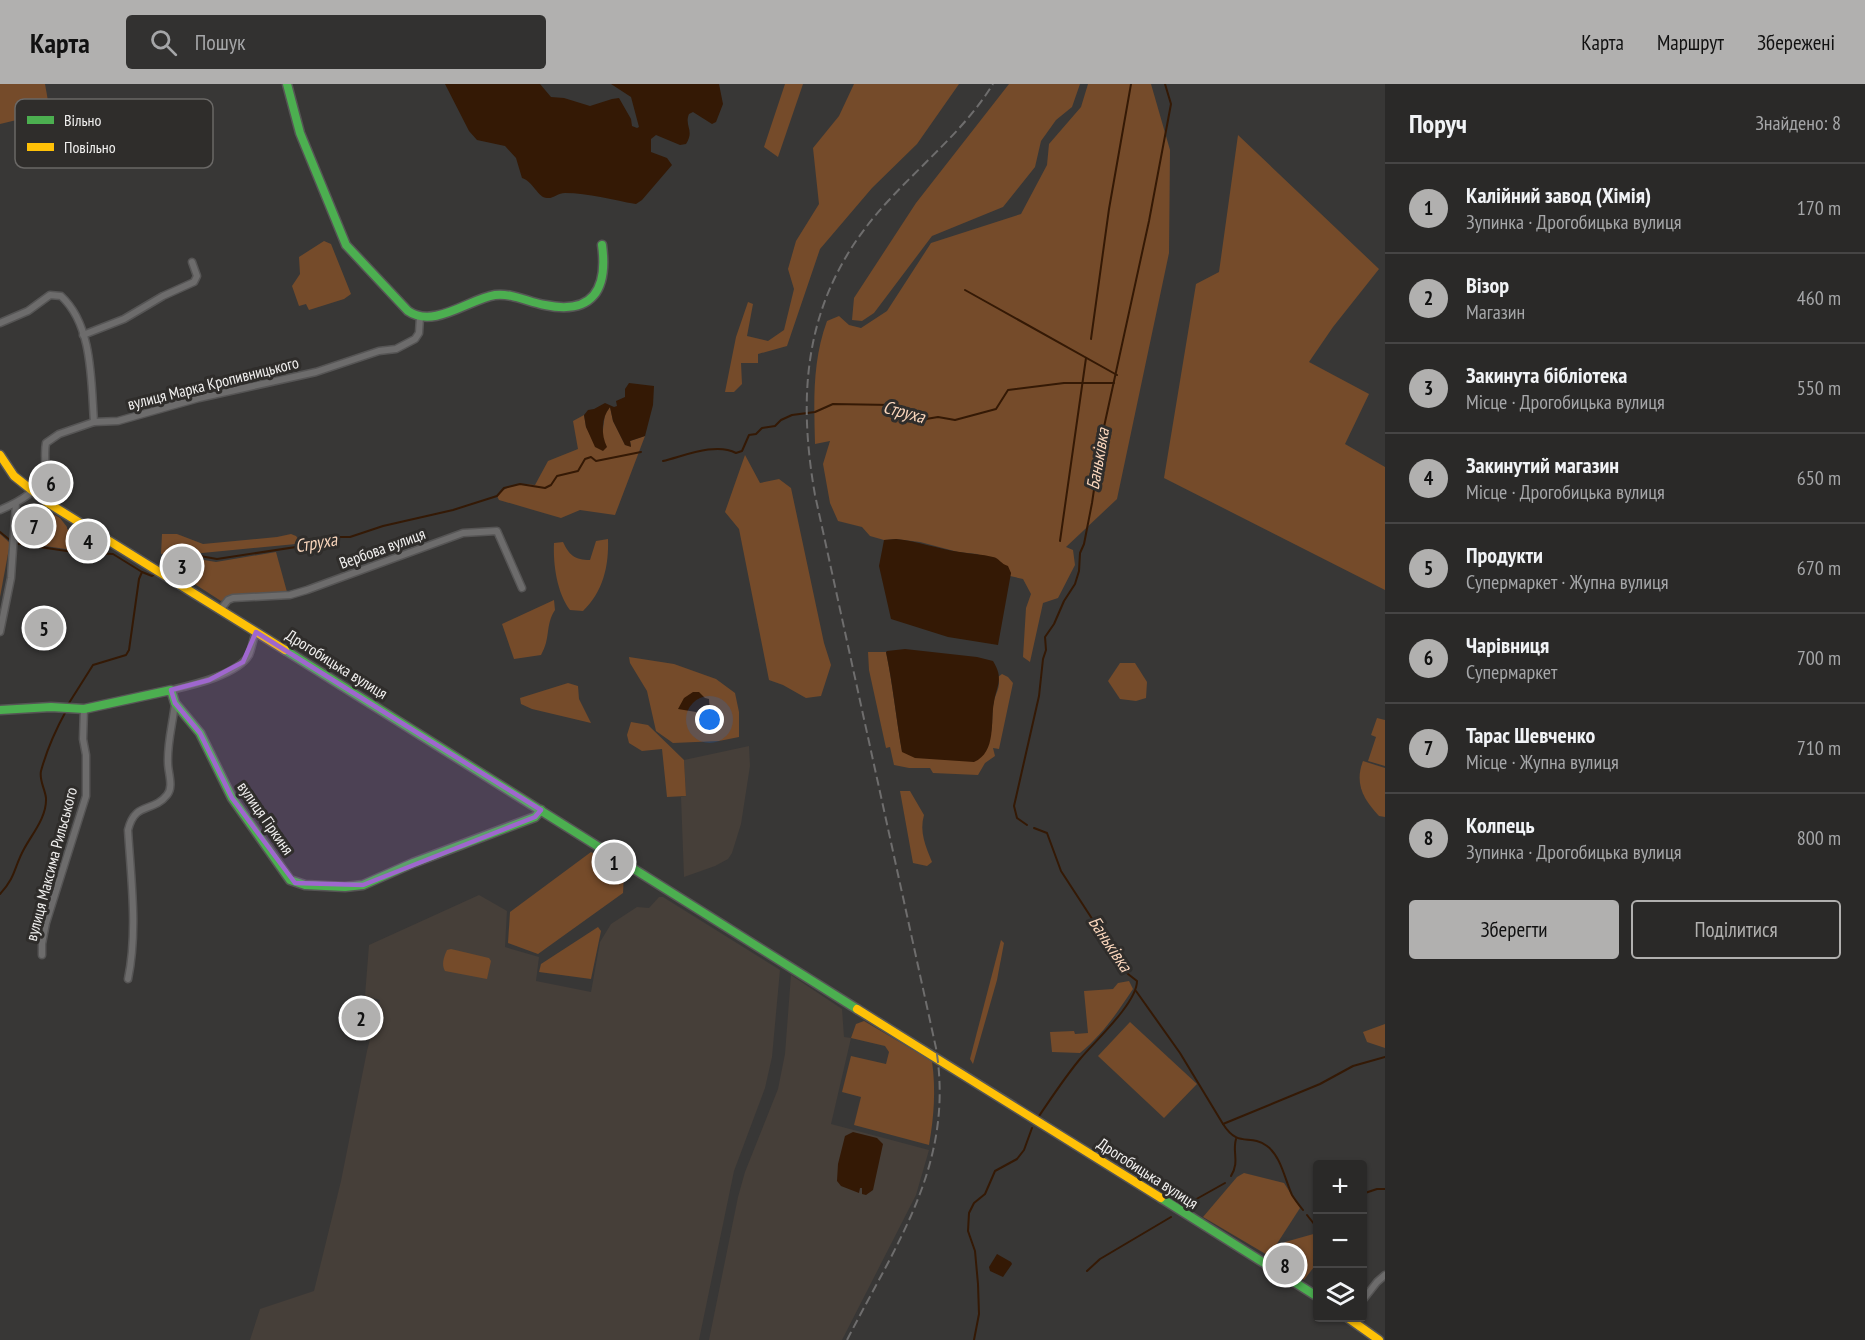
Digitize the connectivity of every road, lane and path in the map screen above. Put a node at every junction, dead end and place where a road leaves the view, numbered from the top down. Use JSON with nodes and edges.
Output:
{"nodes":[{"id":1,"x":287,"y":84,"type":"edge"},
{"id":2,"x":602,"y":245,"type":"dead end"},
{"id":3,"x":192,"y":262,"type":"dead end"},
{"id":4,"x":420,"y":317,"type":"junction"},
{"id":5,"x":0,"y":324,"type":"edge"},
{"id":6,"x":83,"y":335,"type":"junction"},
{"id":7,"x":94,"y":422,"type":"junction"},
{"id":8,"x":0,"y":455,"type":"edge"},
{"id":9,"x":32,"y":492,"type":"junction"},
{"id":10,"x":16,"y":503,"type":"junction"},
{"id":11,"x":0,"y":510,"type":"edge"},
{"id":12,"x":522,"y":588,"type":"dead end"},
{"id":13,"x":221,"y":609,"type":"junction"},
{"id":14,"x":2,"y":612,"type":"edge"},
{"id":15,"x":0,"y":632,"type":"edge"},
{"id":16,"x":256,"y":632,"type":"junction"},
{"id":17,"x":171,"y":690,"type":"junction"},
{"id":18,"x":175,"y":703,"type":"junction"},
{"id":19,"x":84,"y":709,"type":"junction"},
{"id":20,"x":0,"y":710,"type":"edge"},
{"id":21,"x":541,"y":810,"type":"junction"},
{"id":22,"x":42,"y":955,"type":"dead end"},
{"id":23,"x":128,"y":979,"type":"dead end"},
{"id":24,"x":1385,"y":1275,"type":"edge"},
{"id":25,"x":1313,"y":1295,"type":"edge"},
{"id":26,"x":1367,"y":1295,"type":"edge"},
{"id":27,"x":1355,"y":1322,"type":"edge"},
{"id":28,"x":1379,"y":1340,"type":"edge"}],
"edges":[{"from":1,"to":4,"type":"street"},
{"from":2,"to":4,"type":"street"},
{"from":3,"to":6,"type":"street"},
{"from":4,"to":7,"type":"street","name":"вулиця Марка Кропивницького"},
{"from":5,"to":6,"type":"street"},
{"from":6,"to":7,"type":"street"},
{"from":7,"to":9,"type":"street","name":"вулиця Марка Кропивницького"},
{"from":8,"to":9,"type":"street","name":"Дрогобицька вулиця"},
{"from":9,"to":10,"type":"street"},
{"from":9,"to":13,"type":"street","name":"Дрогобицька вулиця"},
{"from":10,"to":11,"type":"street"},
{"from":10,"to":14,"type":"street"},
{"from":12,"to":13,"type":"street","name":"Вербова вулиця"},
{"from":13,"to":16,"type":"street","name":"Дрогобицька вулиця"},
{"from":14,"to":15,"type":"street"},
{"from":16,"to":17,"type":"street"},
{"from":16,"to":21,"type":"street","name":"Дрогобицька вулиця"},
{"from":17,"to":18,"type":"street","name":"вулиця Гіркиня"},
{"from":17,"to":19,"type":"street"},
{"from":18,"to":21,"type":"street","name":"вулиця Гіркиня"},
{"from":18,"to":23,"type":"street"},
{"from":19,"to":20,"type":"street"},
{"from":19,"to":22,"type":"street","name":"вулиця Максима Рильського"},
{"from":21,"to":25,"type":"street","name":"Дрогобицька вулиця"},
{"from":24,"to":26,"type":"street"},
{"from":27,"to":28,"type":"street"}]}
